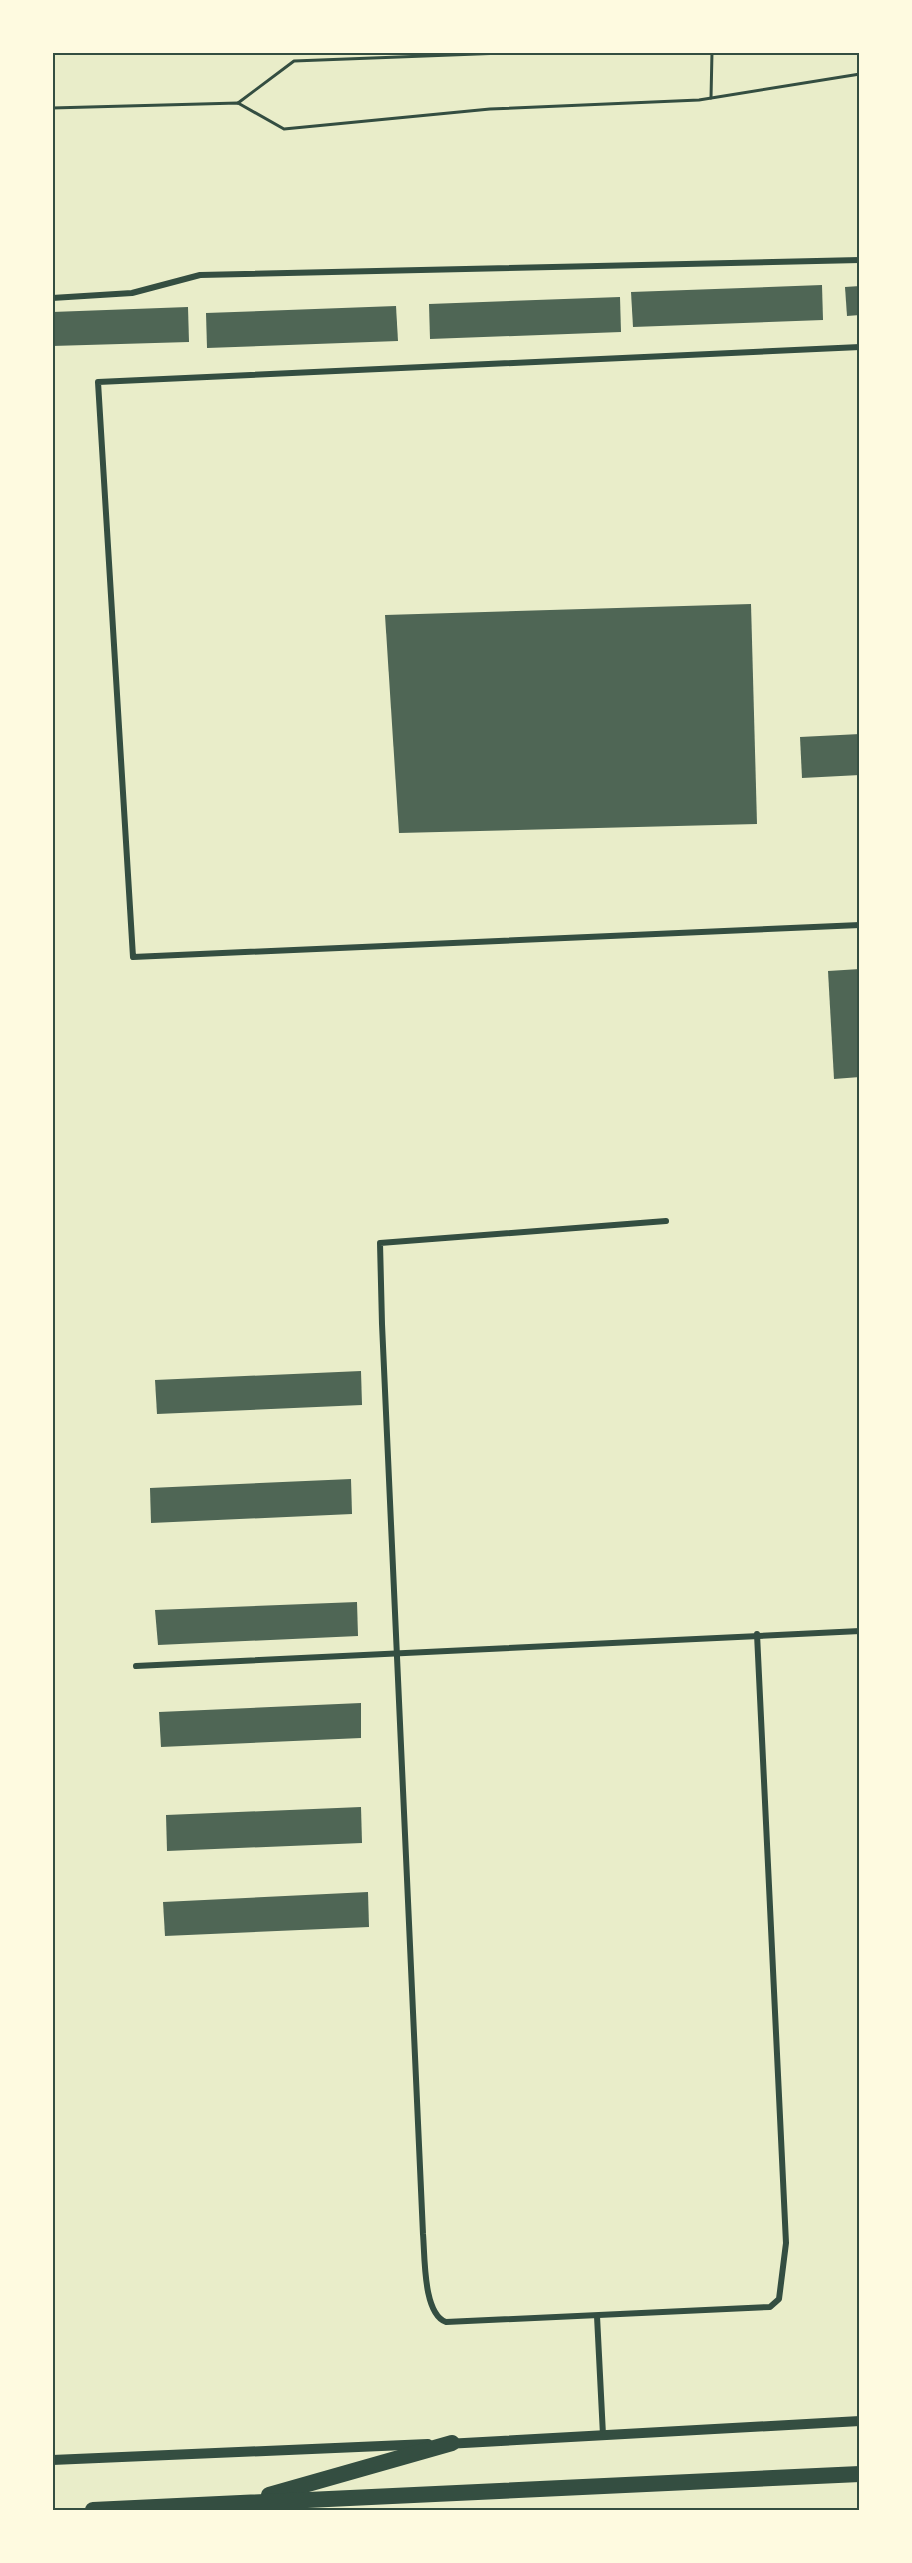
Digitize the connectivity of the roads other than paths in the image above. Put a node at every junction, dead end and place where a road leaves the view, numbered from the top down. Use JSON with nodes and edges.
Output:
{"nodes":[{"id":1,"x":860,"y":260,"type":"edge"},
{"id":2,"x":52,"y":298,"type":"edge"},
{"id":3,"x":860,"y":347,"type":"edge"},
{"id":4,"x":860,"y":925,"type":"edge"},
{"id":5,"x":666,"y":1221,"type":"dead end"},
{"id":6,"x":860,"y":1631,"type":"edge"},
{"id":7,"x":757,"y":1634,"type":"junction"},
{"id":8,"x":396,"y":1652,"type":"junction"},
{"id":9,"x":136,"y":1666,"type":"dead end"},
{"id":10,"x":597,"y":2316,"type":"junction"},
{"id":11,"x":860,"y":2421,"type":"edge"},
{"id":12,"x":603,"y":2435,"type":"junction"},
{"id":13,"x":452,"y":2443,"type":"junction"},
{"id":14,"x":52,"y":2460,"type":"edge"},
{"id":15,"x":860,"y":2474,"type":"edge"},
{"id":16,"x":240,"y":2504,"type":"junction"},
{"id":17,"x":93,"y":2511,"type":"edge"}],
"edges":[{"from":1,"to":2,"type":"street"},
{"from":3,"to":4,"type":"street"},
{"from":5,"to":8,"type":"street"},
{"from":6,"to":7,"type":"street"},
{"from":7,"to":8,"type":"street"},
{"from":7,"to":10,"type":"street"},
{"from":8,"to":9,"type":"street"},
{"from":8,"to":10,"type":"street"},
{"from":10,"to":12,"type":"street"},
{"from":11,"to":12,"type":"street"},
{"from":12,"to":13,"type":"street"},
{"from":13,"to":14,"type":"street"},
{"from":13,"to":16,"type":"highway"},
{"from":15,"to":16,"type":"highway"},
{"from":16,"to":17,"type":"highway"}]}
